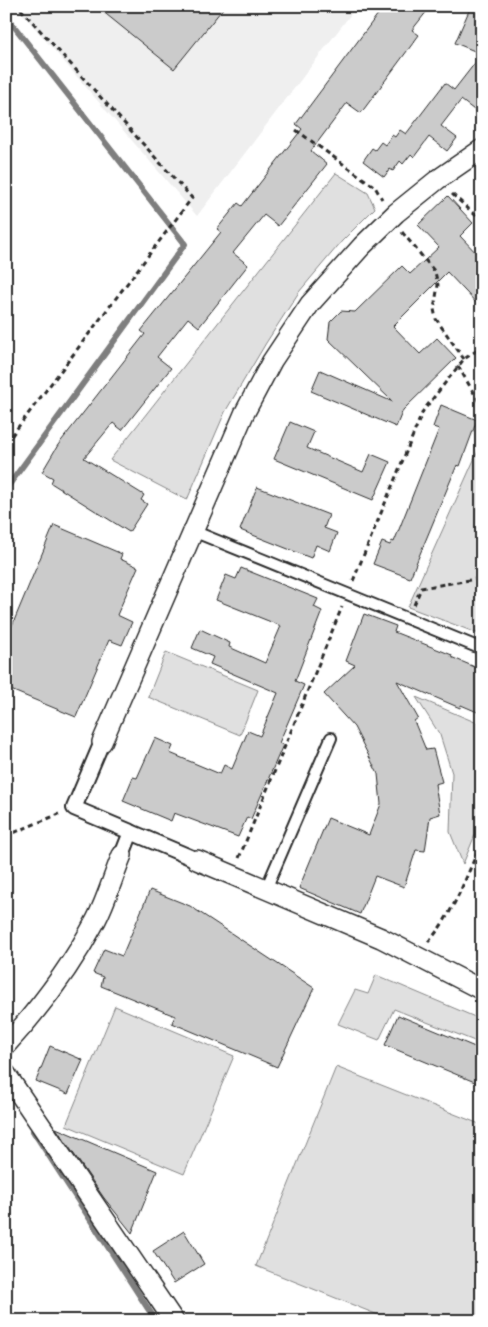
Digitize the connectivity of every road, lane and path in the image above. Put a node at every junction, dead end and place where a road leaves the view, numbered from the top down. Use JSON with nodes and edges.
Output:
{"nodes":[{"id":1,"x":18,"y":6,"type":"edge"},
{"id":2,"x":296,"y":130,"type":"dead end"},
{"id":3,"x":482,"y":149,"type":"edge"},
{"id":4,"x":437,"y":180,"type":"junction"},
{"id":5,"x":391,"y":218,"type":"junction"},
{"id":6,"x":482,"y":221,"type":"edge"},
{"id":7,"x":464,"y":359,"type":"dead end"},
{"id":8,"x":458,"y":366,"type":"dead end"},
{"id":9,"x":482,"y":407,"type":"edge"},
{"id":10,"x":6,"y":443,"type":"edge"},
{"id":11,"x":193,"y":531,"type":"junction"},
{"id":12,"x":482,"y":578,"type":"edge"},
{"id":13,"x":408,"y":619,"type":"junction"},
{"id":14,"x":482,"y":649,"type":"edge"},
{"id":15,"x":331,"y":738,"type":"dead end"},
{"id":16,"x":102,"y":742,"type":"joint"},
{"id":17,"x":74,"y":808,"type":"junction"},
{"id":18,"x":131,"y":832,"type":"junction"},
{"id":19,"x":6,"y":836,"type":"edge"},
{"id":20,"x":482,"y":842,"type":"edge"},
{"id":21,"x":122,"y":855,"type":"joint"},
{"id":22,"x":197,"y":860,"type":"joint"},
{"id":23,"x":266,"y":889,"type":"junction"},
{"id":24,"x":416,"y":956,"type":"junction"},
{"id":25,"x":482,"y":990,"type":"edge"},
{"id":26,"x":6,"y":1045,"type":"edge"},
{"id":27,"x":6,"y":1074,"type":"edge"},
{"id":28,"x":174,"y":1321,"type":"edge"}],
"edges":[{"from":1,"to":10,"type":"path"},
{"from":2,"to":5,"type":"path"},
{"from":3,"to":4,"type":"street"},
{"from":4,"to":5,"type":"street"},
{"from":4,"to":6,"type":"path"},
{"from":5,"to":7,"type":"path"},
{"from":5,"to":11,"type":"street"},
{"from":8,"to":9,"type":"path"},
{"from":11,"to":13,"type":"lane"},
{"from":11,"to":16,"type":"street"},
{"from":12,"to":13,"type":"path"},
{"from":13,"to":14,"type":"lane"},
{"from":15,"to":23,"type":"lane"},
{"from":16,"to":17,"type":"street"},
{"from":17,"to":18,"type":"street"},
{"from":17,"to":19,"type":"path"},
{"from":18,"to":21,"type":"street"},
{"from":18,"to":22,"type":"street"},
{"from":20,"to":24,"type":"path"},
{"from":21,"to":26,"type":"street"},
{"from":22,"to":23,"type":"street"},
{"from":23,"to":24,"type":"street"},
{"from":24,"to":25,"type":"street"},
{"from":27,"to":28,"type":"street"}]}
